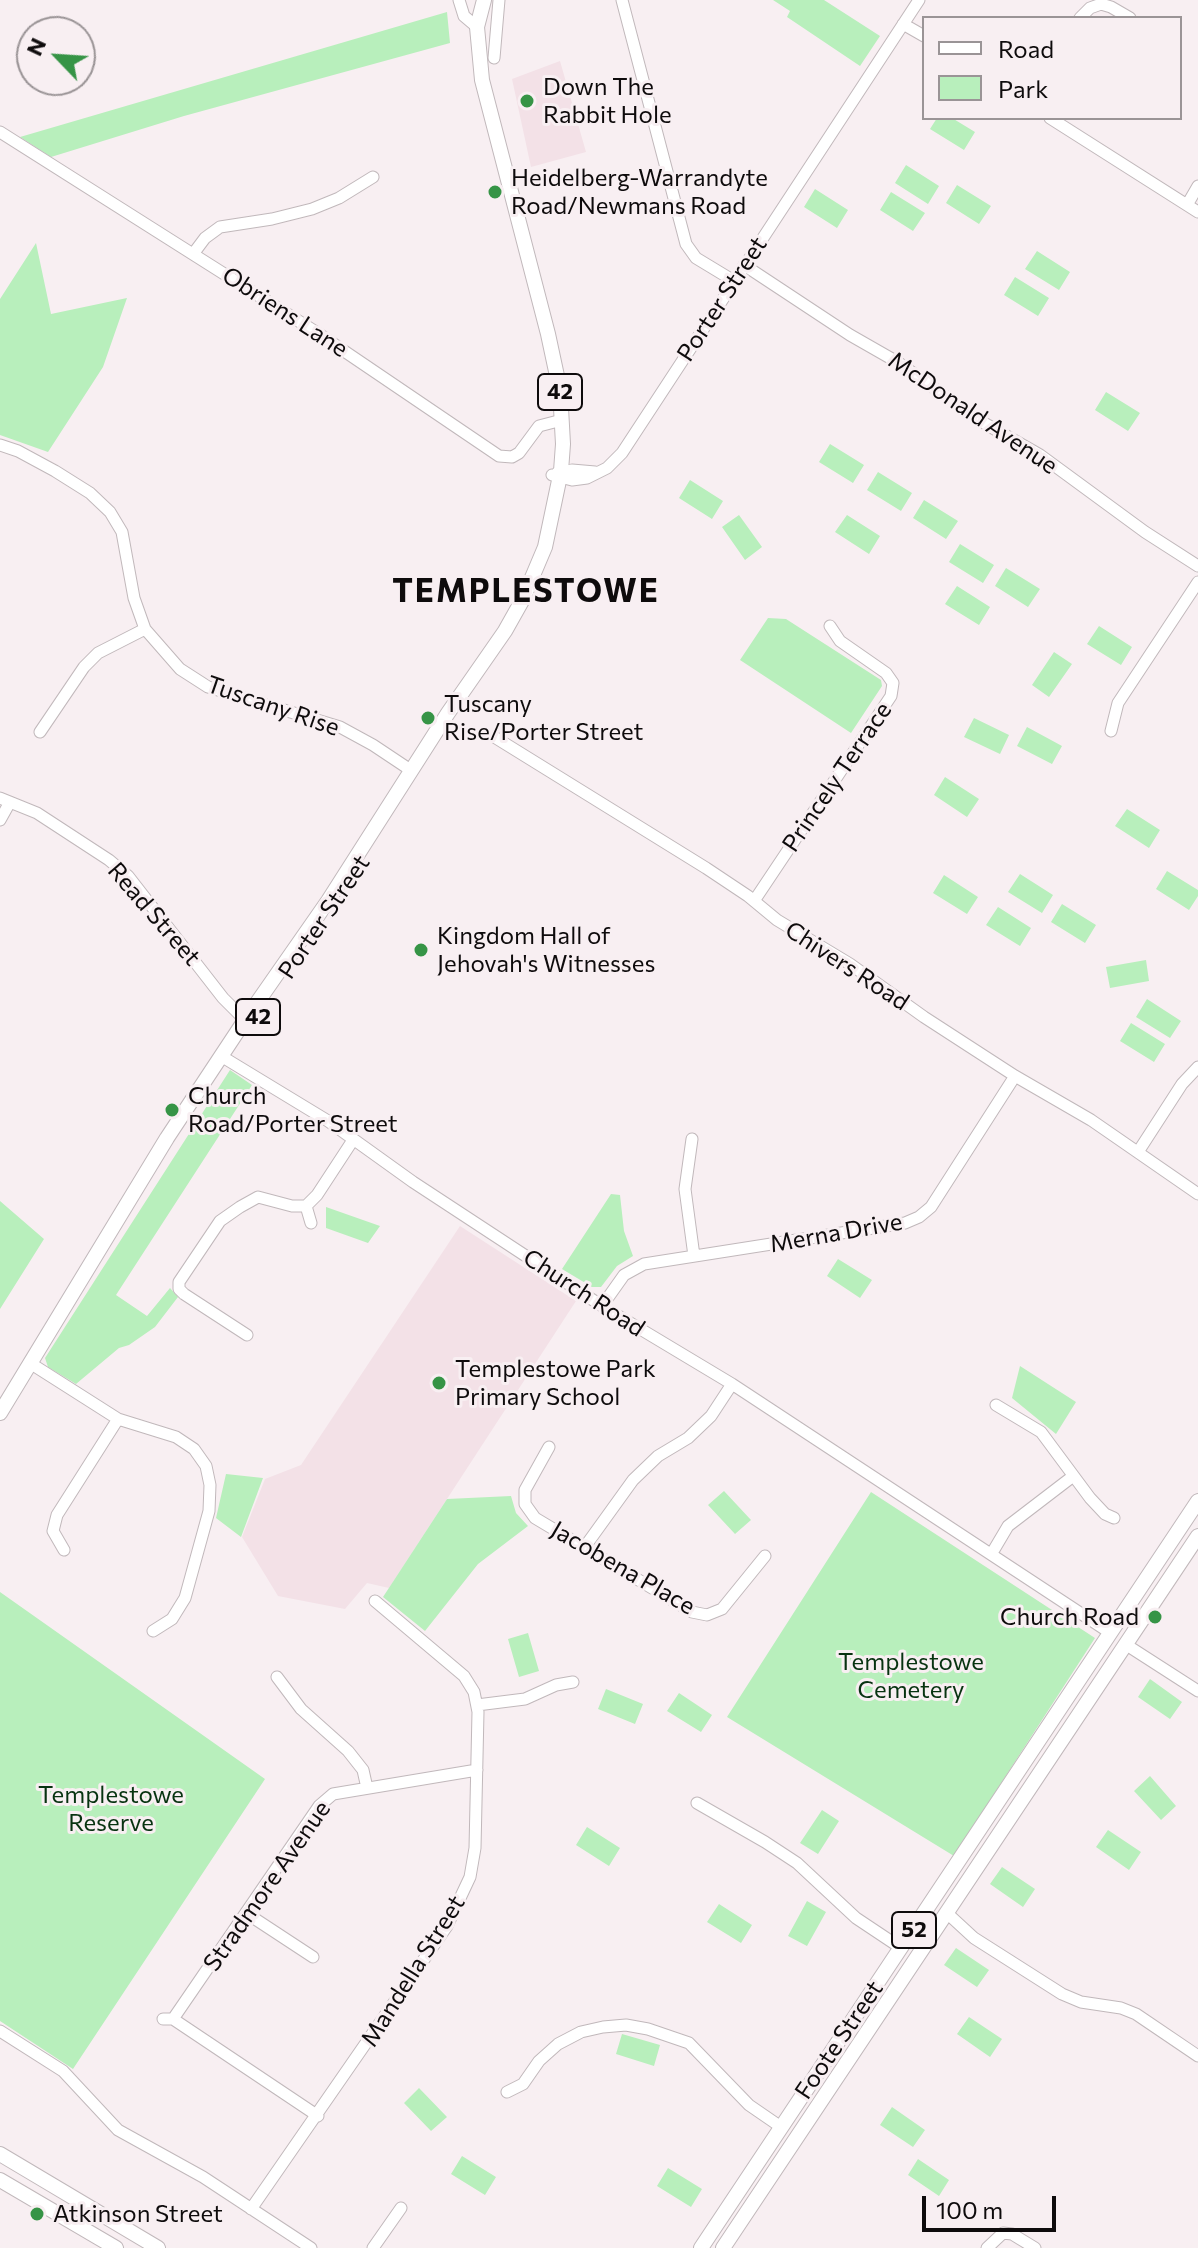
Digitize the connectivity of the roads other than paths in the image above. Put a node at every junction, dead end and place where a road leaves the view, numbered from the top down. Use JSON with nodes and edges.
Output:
{"nodes":[{"id":1,"x":459,"y":0,"type":"edge"},
{"id":2,"x":475,"y":0,"type":"edge"},
{"id":3,"x":484,"y":0,"type":"edge"},
{"id":4,"x":499,"y":0,"type":"edge"},
{"id":5,"x":622,"y":0,"type":"edge"},
{"id":6,"x":919,"y":0,"type":"edge"},
{"id":7,"x":1082,"y":16,"type":"edge"},
{"id":8,"x":1127,"y":16,"type":"edge"},
{"id":9,"x":906,"y":21,"type":"junction"},
{"id":10,"x":473,"y":24,"type":"junction"},
{"id":11,"x":922,"y":32,"type":"edge"},
{"id":12,"x":494,"y":58,"type":"dead end"},
{"id":13,"x":1053,"y":120,"type":"edge"},
{"id":14,"x":0,"y":132,"type":"edge"},
{"id":15,"x":373,"y":177,"type":"dead end"},
{"id":16,"x":1198,"y":186,"type":"edge"},
{"id":17,"x":1187,"y":205,"type":"junction"},
{"id":18,"x":1198,"y":212,"type":"edge"},
{"id":19,"x":193,"y":254,"type":"junction"},
{"id":20,"x":744,"y":265,"type":"junction"},
{"id":21,"x":734,"y":281,"type":"junction"},
{"id":22,"x":558,"y":422,"type":"junction"},
{"id":23,"x":0,"y":445,"type":"edge"},
{"id":24,"x":559,"y":474,"type":"junction"},
{"id":25,"x":1198,"y":566,"type":"edge"},
{"id":26,"x":1198,"y":582,"type":"edge"},
{"id":27,"x":830,"y":626,"type":"dead end"},
{"id":28,"x":145,"y":629,"type":"junction"},
{"id":29,"x":1111,"y":731,"type":"dead end"},
{"id":30,"x":40,"y":732,"type":"dead end"},
{"id":31,"x":496,"y":738,"type":"dead end"},
{"id":32,"x":412,"y":771,"type":"junction"},
{"id":33,"x":5,"y":800,"type":"edge"},
{"id":34,"x":0,"y":820,"type":"edge"},
{"id":35,"x":754,"y":901,"type":"junction"},
{"id":36,"x":248,"y":1023,"type":"junction"},
{"id":37,"x":225,"y":1058,"type":"junction"},
{"id":38,"x":1198,"y":1067,"type":"edge"},
{"id":39,"x":1015,"y":1076,"type":"junction"},
{"id":40,"x":692,"y":1139,"type":"dead end"},
{"id":41,"x":353,"y":1140,"type":"junction"},
{"id":42,"x":1138,"y":1152,"type":"junction"},
{"id":43,"x":1198,"y":1194,"type":"edge"},
{"id":44,"x":306,"y":1206,"type":"junction"},
{"id":45,"x":311,"y":1223,"type":"dead end"},
{"id":46,"x":694,"y":1256,"type":"junction"},
{"id":47,"x":602,"y":1306,"type":"junction"},
{"id":48,"x":247,"y":1335,"type":"dead end"},
{"id":49,"x":30,"y":1363,"type":"junction"},
{"id":50,"x":732,"y":1384,"type":"junction"},
{"id":51,"x":996,"y":1405,"type":"dead end"},
{"id":52,"x":0,"y":1406,"type":"edge"},
{"id":53,"x":0,"y":1413,"type":"edge"},
{"id":54,"x":118,"y":1419,"type":"junction"},
{"id":55,"x":549,"y":1447,"type":"dead end"},
{"id":56,"x":1072,"y":1477,"type":"junction"},
{"id":57,"x":1198,"y":1501,"type":"edge"},
{"id":58,"x":1114,"y":1518,"type":"dead end"},
{"id":59,"x":1198,"y":1536,"type":"edge"},
{"id":60,"x":1169,"y":1544,"type":"junction"},
{"id":61,"x":584,"y":1548,"type":"junction"},
{"id":62,"x":64,"y":1550,"type":"dead end"},
{"id":63,"x":992,"y":1553,"type":"junction"},
{"id":64,"x":1185,"y":1555,"type":"junction"},
{"id":65,"x":765,"y":1556,"type":"dead end"},
{"id":66,"x":1159,"y":1594,"type":"junction"},
{"id":67,"x":375,"y":1601,"type":"dead end"},
{"id":68,"x":153,"y":1631,"type":"dead end"},
{"id":69,"x":1109,"y":1632,"type":"junction"},
{"id":70,"x":1125,"y":1644,"type":"junction"},
{"id":71,"x":277,"y":1677,"type":"dead end"},
{"id":72,"x":573,"y":1682,"type":"dead end"},
{"id":73,"x":1198,"y":1691,"type":"edge"},
{"id":74,"x":477,"y":1705,"type":"junction"},
{"id":75,"x":477,"y":1770,"type":"junction"},
{"id":76,"x":367,"y":1788,"type":"junction"},
{"id":77,"x":697,"y":1803,"type":"dead end"},
{"id":78,"x":246,"y":1913,"type":"junction"},
{"id":79,"x":948,"y":1914,"type":"junction"},
{"id":80,"x":901,"y":1948,"type":"junction"},
{"id":81,"x":313,"y":1957,"type":"dead end"},
{"id":82,"x":849,"y":2026,"type":"junction"},
{"id":83,"x":0,"y":2031,"type":"edge"},
{"id":84,"x":866,"y":2037,"type":"junction"},
{"id":85,"x":1198,"y":2056,"type":"edge"},
{"id":86,"x":507,"y":2092,"type":"dead end"},
{"id":87,"x":318,"y":2116,"type":"junction"},
{"id":88,"x":781,"y":2127,"type":"junction"},
{"id":89,"x":0,"y":2154,"type":"edge"},
{"id":90,"x":0,"y":2180,"type":"edge"},
{"id":91,"x":401,"y":2208,"type":"dead end"},
{"id":92,"x":251,"y":2209,"type":"junction"},
{"id":93,"x":116,"y":2248,"type":"edge"},
{"id":94,"x":158,"y":2248,"type":"edge"},
{"id":95,"x":311,"y":2248,"type":"edge"},
{"id":96,"x":373,"y":2248,"type":"edge"},
{"id":97,"x":701,"y":2248,"type":"edge"},
{"id":98,"x":723,"y":2248,"type":"edge"},
{"id":99,"x":987,"y":2248,"type":"edge"},
{"id":100,"x":1035,"y":2248,"type":"edge"}],
"edges":[{"from":1,"to":10,"type":"street"},
{"from":2,"to":10,"type":"main road","number":"42"},
{"from":3,"to":10,"type":"main road","number":"42"},
{"from":4,"to":12,"type":"street"},
{"from":5,"to":21,"type":"street"},
{"from":6,"to":9,"type":"street","name":"Porter Street"},
{"from":7,"to":8,"type":"street"},
{"from":9,"to":11,"type":"street"},
{"from":9,"to":20,"type":"street","name":"Porter Street"},
{"from":10,"to":22,"type":"main road","number":"42"},
{"from":13,"to":17,"type":"street"},
{"from":14,"to":19,"type":"street","name":"Obriens Lane"},
{"from":15,"to":19,"type":"street"},
{"from":16,"to":17,"type":"street"},
{"from":17,"to":18,"type":"street"},
{"from":19,"to":22,"type":"street","name":"Obriens Lane"},
{"from":20,"to":21,"type":"street","name":"Porter Street"},
{"from":20,"to":25,"type":"street","name":"McDonald Avenue"},
{"from":21,"to":24,"type":"street","name":"Porter Street"},
{"from":22,"to":24,"type":"main road","number":"42"},
{"from":23,"to":28,"type":"street","name":"Tuscany Rise"},
{"from":24,"to":32,"type":"main road","name":"Porter Street","number":"42"},
{"from":26,"to":29,"type":"street"},
{"from":27,"to":35,"type":"street","name":"Princely Terrace"},
{"from":28,"to":30,"type":"street"},
{"from":28,"to":32,"type":"street","name":"Tuscany Rise"},
{"from":31,"to":35,"type":"street","name":"Chivers Road"},
{"from":32,"to":36,"type":"main road","name":"Porter Street","number":"42"},
{"from":33,"to":34,"type":"street"},
{"from":33,"to":36,"type":"street","name":"Read Street"},
{"from":35,"to":39,"type":"street","name":"Chivers Road"},
{"from":36,"to":37,"type":"main road","name":"Porter Street","number":"42"},
{"from":37,"to":41,"type":"street","name":"Church Road"},
{"from":37,"to":49,"type":"main road","name":"Porter Street","number":"42"},
{"from":38,"to":42,"type":"street"},
{"from":39,"to":42,"type":"street","name":"Chivers Road"},
{"from":39,"to":46,"type":"street","name":"Merna Drive"},
{"from":40,"to":46,"type":"street"},
{"from":41,"to":44,"type":"street"},
{"from":41,"to":47,"type":"street","name":"Church Road"},
{"from":42,"to":43,"type":"street","name":"Chivers Road"},
{"from":44,"to":45,"type":"street"},
{"from":44,"to":48,"type":"street"},
{"from":46,"to":47,"type":"street","name":"Merna Drive"},
{"from":47,"to":50,"type":"street","name":"Church Road"},
{"from":49,"to":52,"type":"main road","name":"Porter Street"},
{"from":49,"to":53,"type":"main road","name":"Porter Street"},
{"from":49,"to":54,"type":"street"},
{"from":50,"to":61,"type":"street"},
{"from":50,"to":63,"type":"street","name":"Church Road"},
{"from":51,"to":56,"type":"street"},
{"from":54,"to":62,"type":"street"},
{"from":54,"to":68,"type":"street"},
{"from":55,"to":61,"type":"street","name":"Jacobena Place"},
{"from":56,"to":58,"type":"street"},
{"from":56,"to":63,"type":"street"},
{"from":57,"to":60,"type":"main road","number":"52"},
{"from":59,"to":64,"type":"main road","number":"52"},
{"from":60,"to":64,"type":"main road"},
{"from":60,"to":69,"type":"main road","number":"52"},
{"from":61,"to":65,"type":"street","name":"Jacobena Place"},
{"from":63,"to":69,"type":"street","name":"Church Road"},
{"from":64,"to":66,"type":"main road","number":"52"},
{"from":66,"to":69,"type":"main road"},
{"from":66,"to":70,"type":"main road","number":"52"},
{"from":67,"to":74,"type":"street","name":"Mandella Street"},
{"from":69,"to":80,"type":"main road","name":"Foote Street","number":"52"},
{"from":70,"to":73,"type":"street"},
{"from":70,"to":79,"type":"main road","name":"Foote Street","number":"52"},
{"from":71,"to":76,"type":"street"},
{"from":72,"to":74,"type":"street"},
{"from":74,"to":75,"type":"street","name":"Mandella Street"},
{"from":75,"to":76,"type":"street","name":"Stradmore Avenue"},
{"from":75,"to":87,"type":"street","name":"Mandella Street"},
{"from":76,"to":78,"type":"street","name":"Stradmore Avenue"},
{"from":77,"to":80,"type":"street"},
{"from":78,"to":81,"type":"street"},
{"from":78,"to":87,"type":"street","name":"Stradmore Avenue"},
{"from":79,"to":84,"type":"main road","name":"Foote Street","number":"52"},
{"from":79,"to":85,"type":"street"},
{"from":80,"to":82,"type":"main road","name":"Foote Street","number":"52"},
{"from":82,"to":84,"type":"main road"},
{"from":82,"to":88,"type":"main road","name":"Foote Street","number":"52"},
{"from":83,"to":92,"type":"street"},
{"from":84,"to":98,"type":"main road","name":"Foote Street","number":"52"},
{"from":86,"to":88,"type":"street"},
{"from":87,"to":92,"type":"street","name":"Mandella Street"},
{"from":88,"to":97,"type":"main road","name":"Foote Street","number":"52"},
{"from":89,"to":94,"type":"main road"},
{"from":90,"to":93,"type":"main road"},
{"from":91,"to":96,"type":"street"},
{"from":92,"to":95,"type":"street"},
{"from":99,"to":100,"type":"street"}]}
